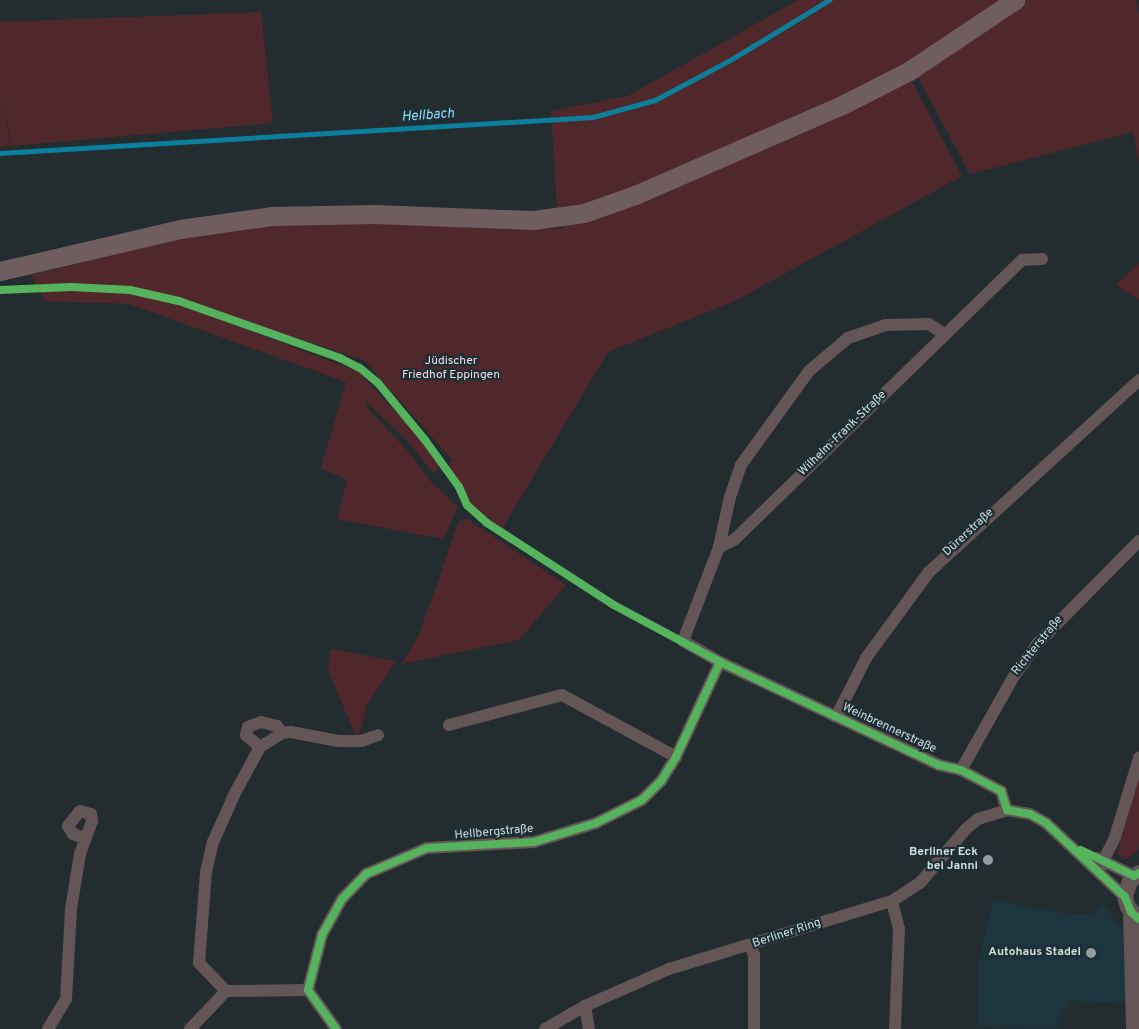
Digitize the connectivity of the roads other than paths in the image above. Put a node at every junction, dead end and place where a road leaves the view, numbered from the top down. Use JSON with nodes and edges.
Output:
{"nodes":[{"id":1,"x":1015,"y":0,"type":"edge"},
{"id":2,"x":1042,"y":259,"type":"dead end"},
{"id":3,"x":0,"y":271,"type":"edge"},
{"id":4,"x":944,"y":334,"type":"junction"},
{"id":5,"x":1139,"y":380,"type":"edge"},
{"id":6,"x":1139,"y":540,"type":"edge"},
{"id":7,"x":719,"y":547,"type":"junction"},
{"id":8,"x":720,"y":662,"type":"junction"},
{"id":9,"x":836,"y":717,"type":"junction"},
{"id":10,"x":449,"y":725,"type":"dead end"},
{"id":11,"x":282,"y":733,"type":"junction"},
{"id":12,"x":378,"y":736,"type":"dead end"},
{"id":13,"x":260,"y":747,"type":"junction"},
{"id":14,"x":676,"y":757,"type":"junction"},
{"id":15,"x":1139,"y":758,"type":"edge"},
{"id":16,"x":961,"y":770,"type":"junction"},
{"id":17,"x":1007,"y":810,"type":"junction"},
{"id":18,"x":84,"y":838,"type":"dead end"},
{"id":19,"x":1100,"y":866,"type":"junction"},
{"id":20,"x":1136,"y":875,"type":"edge"},
{"id":21,"x":892,"y":901,"type":"junction"},
{"id":22,"x":1132,"y":909,"type":"edge"},
{"id":23,"x":751,"y":946,"type":"junction"},
{"id":24,"x":308,"y":990,"type":"junction"},
{"id":25,"x":226,"y":991,"type":"junction"},
{"id":26,"x":1139,"y":993,"type":"edge"},
{"id":27,"x":585,"y":1006,"type":"junction"},
{"id":28,"x":48,"y":1029,"type":"edge"},
{"id":29,"x":190,"y":1029,"type":"edge"},
{"id":30,"x":336,"y":1029,"type":"edge"},
{"id":31,"x":545,"y":1029,"type":"edge"},
{"id":32,"x":589,"y":1029,"type":"edge"},
{"id":33,"x":754,"y":1029,"type":"edge"},
{"id":34,"x":895,"y":1029,"type":"edge"},
{"id":35,"x":1134,"y":1029,"type":"edge"}],
"edges":[{"from":1,"to":3,"type":"main road"},
{"from":2,"to":4,"type":"street","name":"Wilhelm-Frank-Straße"},
{"from":4,"to":7,"type":"street","name":"Wilhelm-Frank-Straße"},
{"from":4,"to":7,"type":"street"},
{"from":5,"to":9,"type":"street","name":"Dürerstraße"},
{"from":6,"to":16,"type":"street","name":"Richterstraße"},
{"from":7,"to":8,"type":"street","name":"Weinbrennerstraße"},
{"from":8,"to":9,"type":"street","name":"Weinbrennerstraße"},
{"from":8,"to":14,"type":"street","name":"Hellbergstraße"},
{"from":9,"to":16,"type":"street","name":"Weinbrennerstraße"},
{"from":10,"to":14,"type":"street"},
{"from":11,"to":12,"type":"street"},
{"from":11,"to":13,"type":"street"},
{"from":11,"to":13,"type":"street"},
{"from":13,"to":25,"type":"street"},
{"from":14,"to":24,"type":"street","name":"Hellbergstraße"},
{"from":15,"to":19,"type":"street"},
{"from":16,"to":17,"type":"street","name":"Weinbrennerstraße"},
{"from":17,"to":19,"type":"street"},
{"from":17,"to":21,"type":"street","name":"Berliner Ring"},
{"from":18,"to":28,"type":"street"},
{"from":19,"to":20,"type":"street"},
{"from":19,"to":22,"type":"street"},
{"from":20,"to":22,"type":"street"},
{"from":21,"to":23,"type":"street","name":"Berliner Ring"},
{"from":21,"to":34,"type":"street"},
{"from":22,"to":35,"type":"street"},
{"from":23,"to":27,"type":"street","name":"Berliner Ring"},
{"from":23,"to":33,"type":"street"},
{"from":24,"to":25,"type":"street"},
{"from":24,"to":30,"type":"street"},
{"from":25,"to":29,"type":"street"},
{"from":26,"to":35,"type":"street"},
{"from":27,"to":31,"type":"street","name":"Berliner Ring"},
{"from":27,"to":32,"type":"street"}]}
